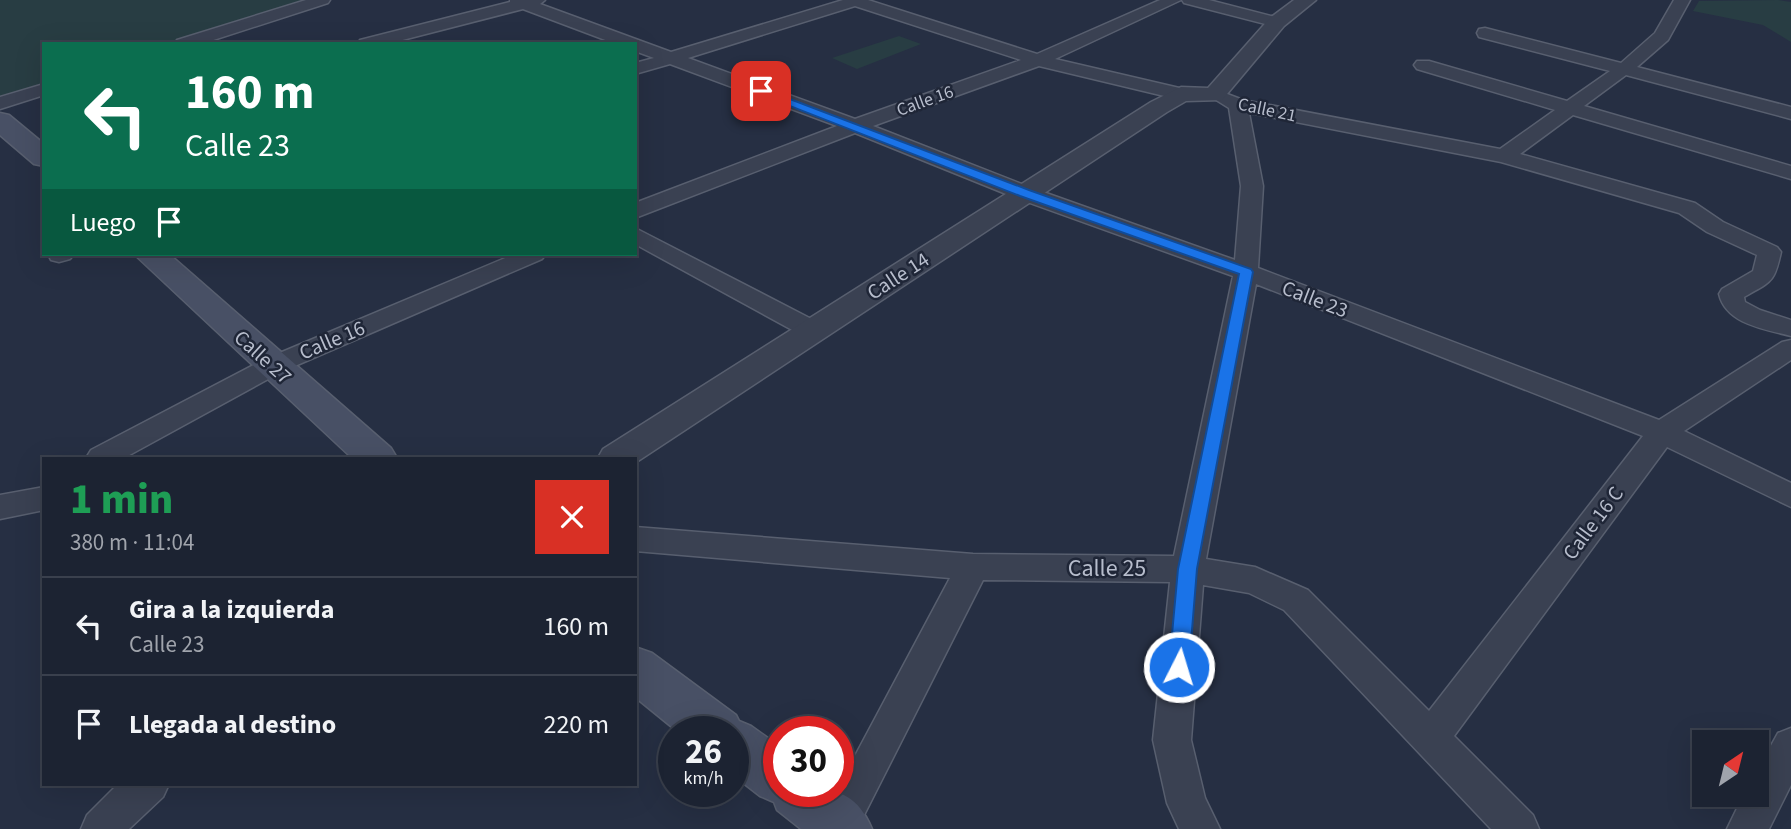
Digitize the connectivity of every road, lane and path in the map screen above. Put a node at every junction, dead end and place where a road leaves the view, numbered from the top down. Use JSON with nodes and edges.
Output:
{"nodes":[{"id":1,"x":322,"y":0,"type":"edge"},
{"id":2,"x":856,"y":0,"type":"edge"},
{"id":3,"x":1173,"y":0,"type":"edge"},
{"id":4,"x":1190,"y":0,"type":"edge"},
{"id":5,"x":1306,"y":0,"type":"edge"},
{"id":6,"x":1682,"y":0,"type":"edge"},
{"id":7,"x":526,"y":1,"type":"edge"},
{"id":8,"x":1277,"y":22,"type":"junction"},
{"id":9,"x":218,"y":33,"type":"junction"},
{"id":10,"x":1485,"y":33,"type":"dead end"},
{"id":11,"x":189,"y":42,"type":"edge"},
{"id":12,"x":238,"y":42,"type":"edge"},
{"id":13,"x":373,"y":42,"type":"edge"},
{"id":14,"x":629,"y":42,"type":"edge"},
{"id":15,"x":637,"y":45,"type":"edge"},
{"id":16,"x":670,"y":58,"type":"junction"},
{"id":17,"x":1038,"y":60,"type":"junction"},
{"id":18,"x":1423,"y":65,"type":"dead end"},
{"id":19,"x":637,"y":68,"type":"edge"},
{"id":20,"x":1620,"y":69,"type":"junction"},
{"id":21,"x":42,"y":90,"type":"edge"},
{"id":22,"x":1181,"y":94,"type":"junction"},
{"id":23,"x":1226,"y":100,"type":"junction"},
{"id":24,"x":0,"y":103,"type":"edge"},
{"id":25,"x":1567,"y":109,"type":"junction"},
{"id":26,"x":1791,"y":113,"type":"edge"},
{"id":27,"x":0,"y":121,"type":"edge"},
{"id":28,"x":855,"y":126,"type":"junction"},
{"id":29,"x":38,"y":146,"type":"edge"},
{"id":30,"x":1504,"y":156,"type":"junction"},
{"id":31,"x":1791,"y":173,"type":"edge"},
{"id":32,"x":1024,"y":193,"type":"junction"},
{"id":33,"x":637,"y":210,"type":"edge"},
{"id":34,"x":637,"y":236,"type":"edge"},
{"id":35,"x":152,"y":256,"type":"edge"},
{"id":36,"x":529,"y":256,"type":"edge"},
{"id":37,"x":1246,"y":272,"type":"junction"},
{"id":38,"x":1791,"y":328,"type":"edge"},
{"id":39,"x":814,"y":331,"type":"junction"},
{"id":40,"x":1791,"y":348,"type":"edge"},
{"id":41,"x":272,"y":366,"type":"junction"},
{"id":42,"x":1662,"y":432,"type":"junction"},
{"id":43,"x":103,"y":457,"type":"edge"},
{"id":44,"x":376,"y":457,"type":"edge"},
{"id":45,"x":617,"y":457,"type":"edge"},
{"id":46,"x":1791,"y":496,"type":"edge"},
{"id":47,"x":637,"y":539,"type":"edge"},
{"id":48,"x":973,"y":567,"type":"junction"},
{"id":49,"x":1188,"y":569,"type":"junction"},
{"id":50,"x":637,"y":670,"type":"edge"},
{"id":51,"x":697,"y":716,"type":"edge"},
{"id":52,"x":1431,"y":737,"type":"junction"},
{"id":53,"x":1791,"y":746,"type":"edge"},
{"id":54,"x":749,"y":755,"type":"edge"},
{"id":55,"x":763,"y":766,"type":"edge"},
{"id":56,"x":146,"y":786,"type":"edge"},
{"id":57,"x":816,"y":807,"type":"edge"},
{"id":58,"x":840,"y":827,"type":"edge"},
{"id":59,"x":101,"y":829,"type":"edge"},
{"id":60,"x":1200,"y":829,"type":"edge"},
{"id":61,"x":1518,"y":829,"type":"edge"},
{"id":62,"x":1748,"y":829,"type":"edge"}],
"edges":[{"from":1,"to":9,"type":"street"},
{"from":2,"to":16,"type":"street"},
{"from":2,"to":17,"type":"street","name":"Calle 21"},
{"from":3,"to":17,"type":"street","name":"Calle 16"},
{"from":4,"to":8,"type":"street"},
{"from":5,"to":8,"type":"street"},
{"from":6,"to":20,"type":"street"},
{"from":7,"to":13,"type":"street"},
{"from":7,"to":14,"type":"street","name":"Calle 23"},
{"from":8,"to":23,"type":"street"},
{"from":9,"to":11,"type":"street"},
{"from":9,"to":12,"type":"street"},
{"from":10,"to":20,"type":"street"},
{"from":15,"to":16,"type":"street","name":"Calle 23"},
{"from":16,"to":19,"type":"street"},
{"from":16,"to":28,"type":"street","name":"Calle 23"},
{"from":17,"to":22,"type":"street","name":"Calle 21"},
{"from":17,"to":28,"type":"street","name":"Calle 16"},
{"from":18,"to":25,"type":"street"},
{"from":20,"to":25,"type":"street"},
{"from":20,"to":26,"type":"street"},
{"from":21,"to":24,"type":"street"},
{"from":22,"to":23,"type":"street","name":"Calle 21"},
{"from":22,"to":32,"type":"street","name":"Calle 14"},
{"from":23,"to":30,"type":"street","name":"Calle 21"},
{"from":23,"to":37,"type":"street"},
{"from":25,"to":30,"type":"street"},
{"from":25,"to":31,"type":"street"},
{"from":27,"to":29,"type":"main road"},
{"from":28,"to":32,"type":"street","name":"Calle 23"},
{"from":28,"to":33,"type":"street","name":"Calle 16"},
{"from":30,"to":38,"type":"street","name":"Calle 21"},
{"from":32,"to":37,"type":"street","name":"Calle 23"},
{"from":32,"to":39,"type":"street","name":"Calle 14"},
{"from":34,"to":39,"type":"street"},
{"from":35,"to":41,"type":"main road","name":"Calle 27"},
{"from":36,"to":41,"type":"street","name":"Calle 16"},
{"from":37,"to":42,"type":"street","name":"Calle 23"},
{"from":37,"to":49,"type":"street"},
{"from":39,"to":45,"type":"street","name":"Calle 14"},
{"from":40,"to":42,"type":"street","name":"Calle 16 C"},
{"from":41,"to":43,"type":"street","name":"Calle 16"},
{"from":41,"to":44,"type":"main road","name":"Calle 27"},
{"from":42,"to":46,"type":"street","name":"Calle 23"},
{"from":42,"to":52,"type":"street","name":"Calle 16 C"},
{"from":47,"to":48,"type":"street","name":"Calle 25"},
{"from":48,"to":49,"type":"street","name":"Calle 25"},
{"from":48,"to":58,"type":"street"},
{"from":49,"to":52,"type":"street","name":"Calle 25"},
{"from":49,"to":60,"type":"street"},
{"from":50,"to":51,"type":"main road"},
{"from":52,"to":61,"type":"street","name":"Calle 25"},
{"from":53,"to":62,"type":"street"},
{"from":54,"to":55,"type":"main road"},
{"from":56,"to":59,"type":"street"},
{"from":57,"to":58,"type":"main road"}]}
